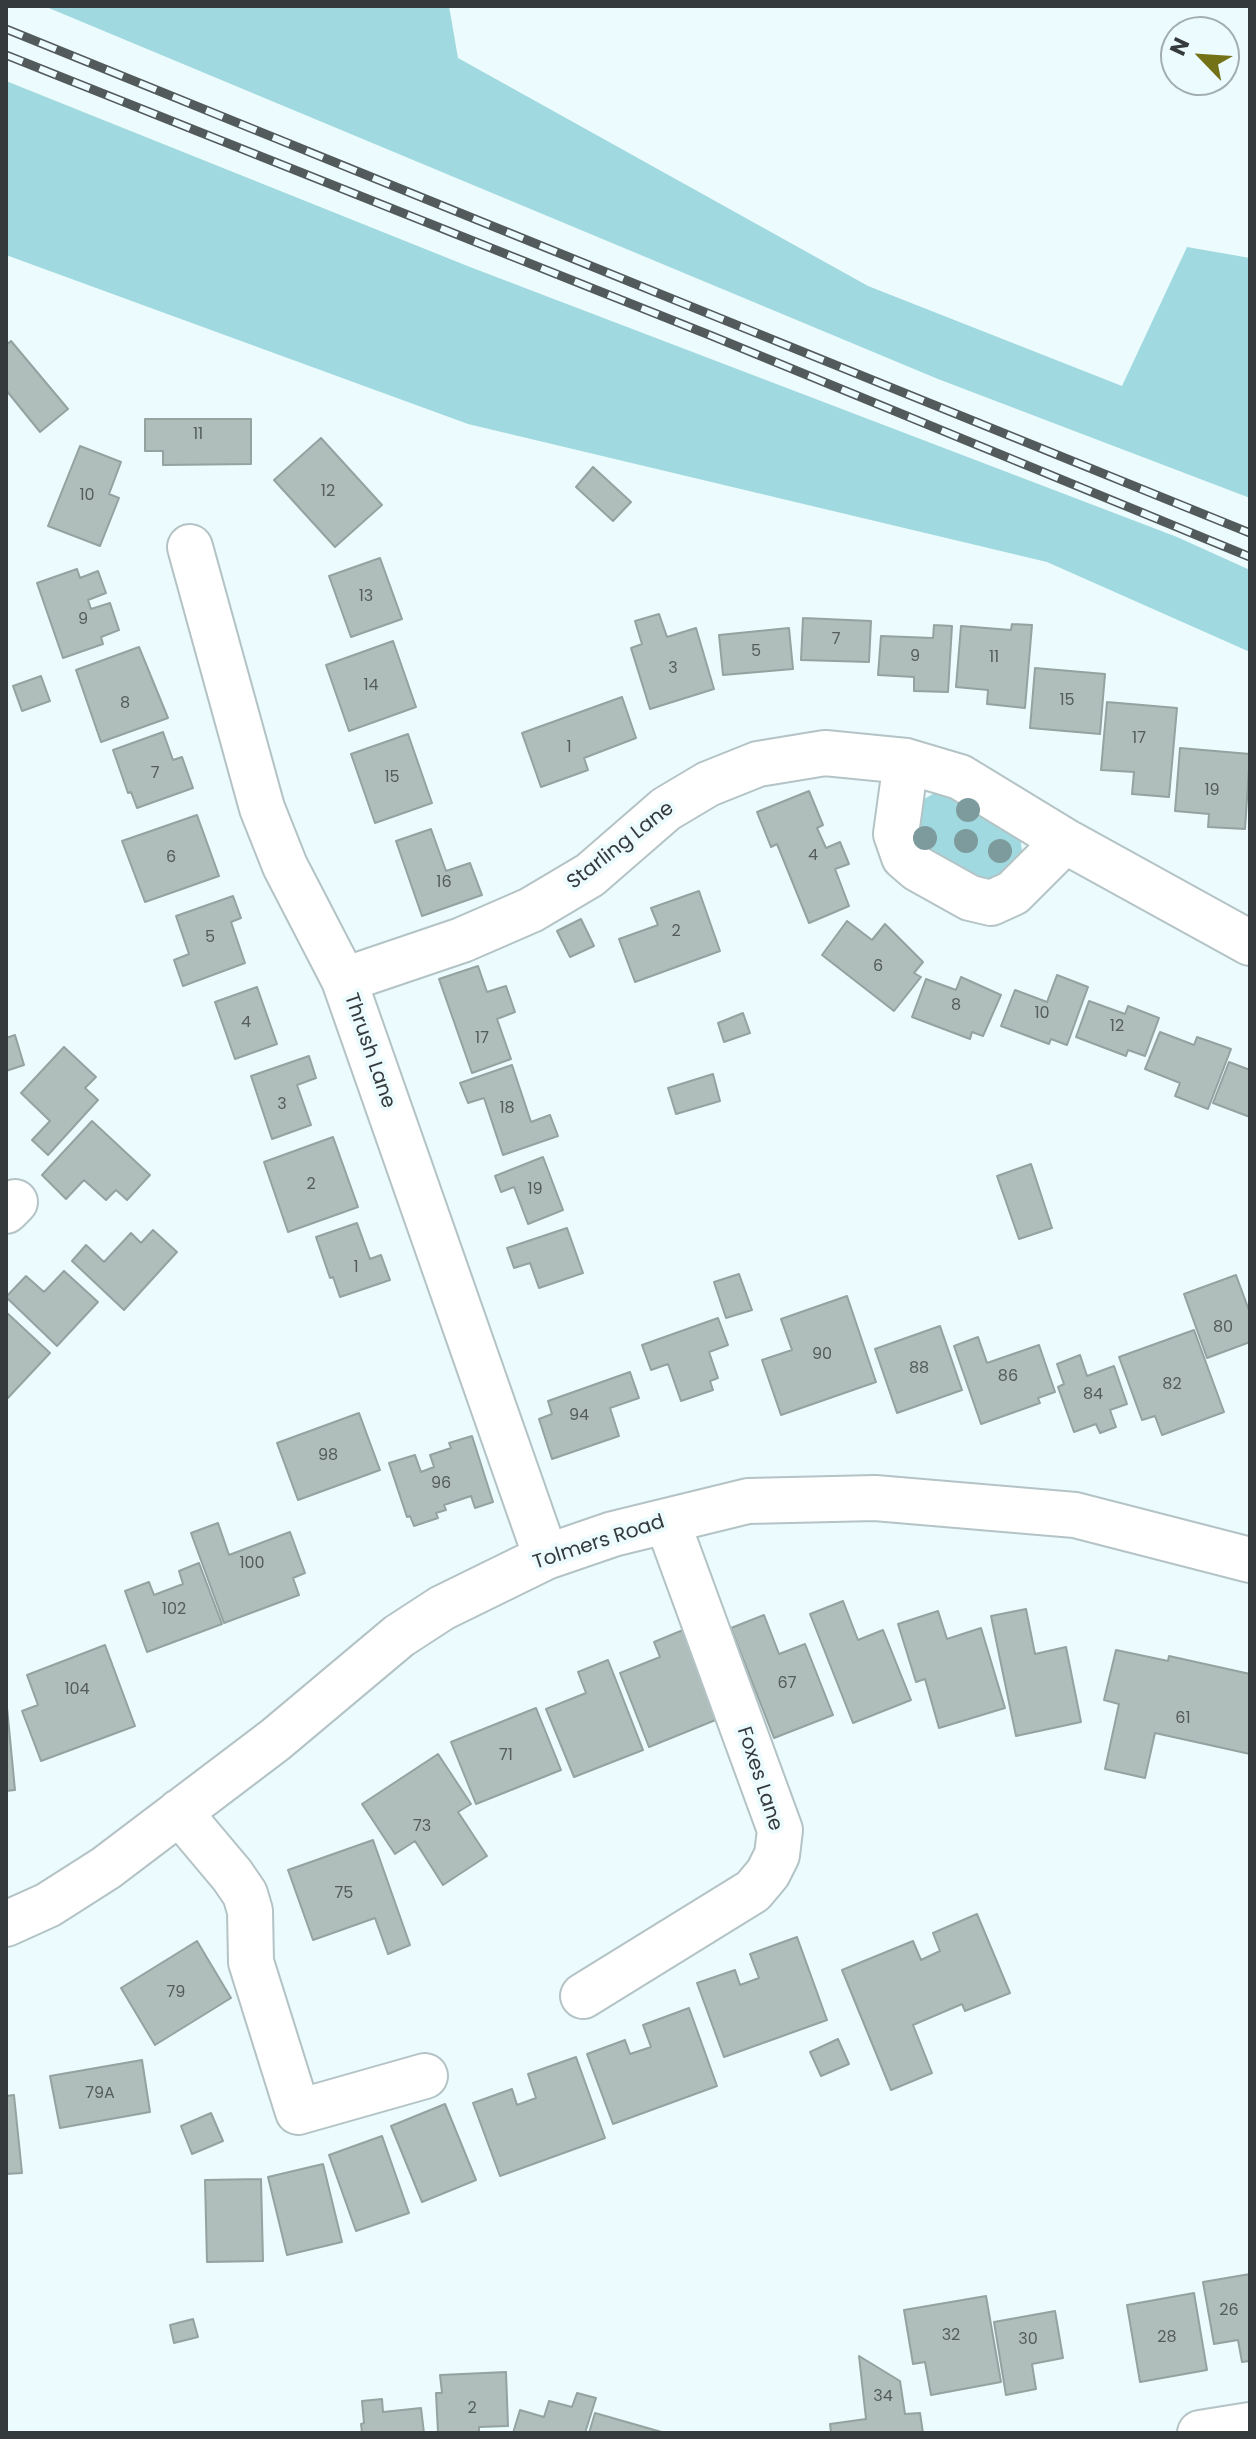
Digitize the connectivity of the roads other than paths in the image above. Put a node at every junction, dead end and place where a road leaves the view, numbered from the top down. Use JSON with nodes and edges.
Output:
{"nodes":[{"id":1,"x":190,"y":547,"type":"dead end"},
{"id":2,"x":906,"y":761,"type":"junction"},
{"id":3,"x":1065,"y":841,"type":"junction"},
{"id":4,"x":1250,"y":943,"type":"edge"},
{"id":5,"x":344,"y":980,"type":"junction"},
{"id":6,"x":667,"y":1521,"type":"junction"},
{"id":7,"x":546,"y":1557,"type":"junction"},
{"id":8,"x":1250,"y":1560,"type":"edge"},
{"id":9,"x":179,"y":1812,"type":"junction"},
{"id":10,"x":6,"y":1924,"type":"edge"},
{"id":11,"x":583,"y":1996,"type":"dead end"},
{"id":12,"x":425,"y":2076,"type":"dead end"},
{"id":13,"x":1250,"y":2425,"type":"edge"},
{"id":14,"x":1200,"y":2433,"type":"edge"}],
"edges":[{"from":1,"to":5,"type":"street","name":"Thrush Lane"},
{"from":2,"to":3,"type":"street","name":"Starling Lane"},
{"from":2,"to":3,"type":"street"},
{"from":2,"to":5,"type":"street","name":"Starling Lane"},
{"from":3,"to":4,"type":"street","name":"Starling Lane"},
{"from":5,"to":7,"type":"street","name":"Thrush Lane"},
{"from":6,"to":7,"type":"street","name":"Tolmers Road"},
{"from":6,"to":8,"type":"street","name":"Tolmers Road"},
{"from":6,"to":11,"type":"street","name":"Foxes Lane"},
{"from":7,"to":9,"type":"street","name":"Tolmers Road"},
{"from":9,"to":10,"type":"street","name":"Tolmers Road"},
{"from":9,"to":12,"type":"street"},
{"from":13,"to":14,"type":"street"}]}
